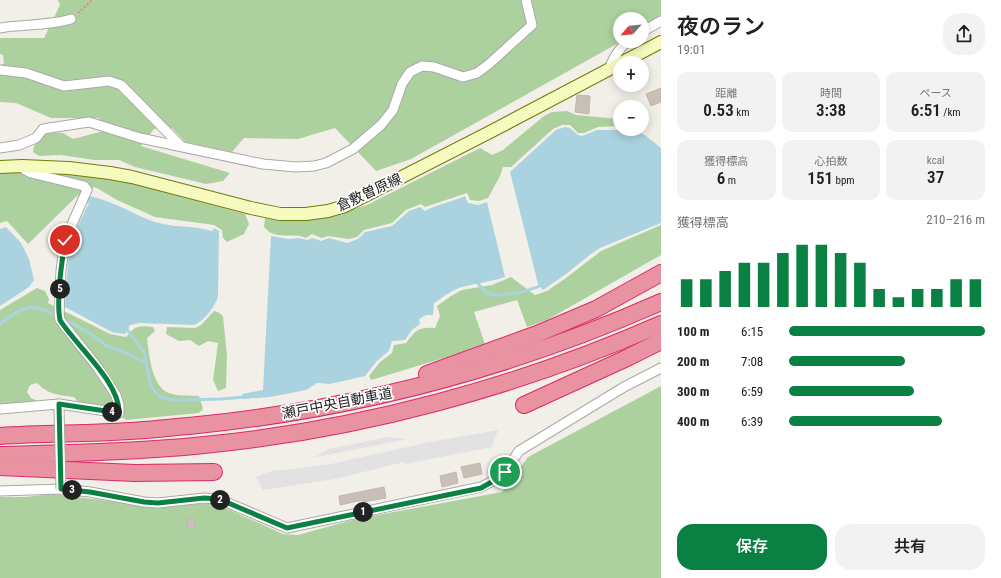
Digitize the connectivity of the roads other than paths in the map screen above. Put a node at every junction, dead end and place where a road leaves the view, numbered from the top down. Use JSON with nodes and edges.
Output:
{"nodes":[{"id":1,"x":526,"y":0,"type":"edge"},
{"id":2,"x":71,"y":19,"type":"road end"},
{"id":3,"x":661,"y":21,"type":"edge"},
{"id":4,"x":0,"y":28,"type":"edge"},
{"id":5,"x":649,"y":28,"type":"edge"},
{"id":6,"x":661,"y":42,"type":"edge"},
{"id":7,"x":622,"y":48,"type":"edge"},
{"id":8,"x":609,"y":69,"type":"junction"},
{"id":9,"x":0,"y":70,"type":"edge"},
{"id":10,"x":180,"y":146,"type":"junction"},
{"id":11,"x":0,"y":148,"type":"edge"},
{"id":12,"x":22,"y":166,"type":"junction"},
{"id":13,"x":0,"y":167,"type":"edge"},
{"id":14,"x":661,"y":273,"type":"edge"},
{"id":15,"x":661,"y":302,"type":"edge"},
{"id":16,"x":661,"y":324,"type":"edge"},
{"id":17,"x":661,"y":341,"type":"edge"},
{"id":18,"x":661,"y":368,"type":"edge"},
{"id":19,"x":356,"y":400,"type":"junction"},
{"id":20,"x":524,"y":405,"type":"dead end"},
{"id":21,"x":59,"y":407,"type":"junction"},
{"id":22,"x":0,"y":409,"type":"edge"},
{"id":23,"x":0,"y":436,"type":"edge"},
{"id":24,"x":0,"y":455,"type":"edge"},
{"id":25,"x":0,"y":467,"type":"edge"},
{"id":26,"x":214,"y":472,"type":"dead end"},
{"id":27,"x":61,"y":489,"type":"junction"},
{"id":28,"x":0,"y":491,"type":"edge"}],
"edges":[{"from":1,"to":10,"type":"street"},
{"from":2,"to":4,"type":"street"},
{"from":3,"to":5,"type":"street"},
{"from":6,"to":8,"type":"street","name":"倉敷曽原線"},
{"from":7,"to":8,"type":"street"},
{"from":8,"to":12,"type":"street","name":"倉敷曽原線"},
{"from":9,"to":10,"type":"street"},
{"from":10,"to":11,"type":"street"},
{"from":12,"to":13,"type":"street","name":"倉敷曽原線"},
{"from":12,"to":21,"type":"street"},
{"from":14,"to":19,"type":"highway"},
{"from":15,"to":19,"type":"highway","name":"瀬戸中央自動車道"},
{"from":16,"to":24,"type":"highway","name":"瀬戸中央自動車道"},
{"from":17,"to":20,"type":"highway"},
{"from":18,"to":27,"type":"street"},
{"from":19,"to":23,"type":"highway","name":"瀬戸中央自動車道"},
{"from":21,"to":22,"type":"street"},
{"from":21,"to":27,"type":"street","bridge":true},
{"from":25,"to":26,"type":"highway"},
{"from":27,"to":28,"type":"street"}]}
